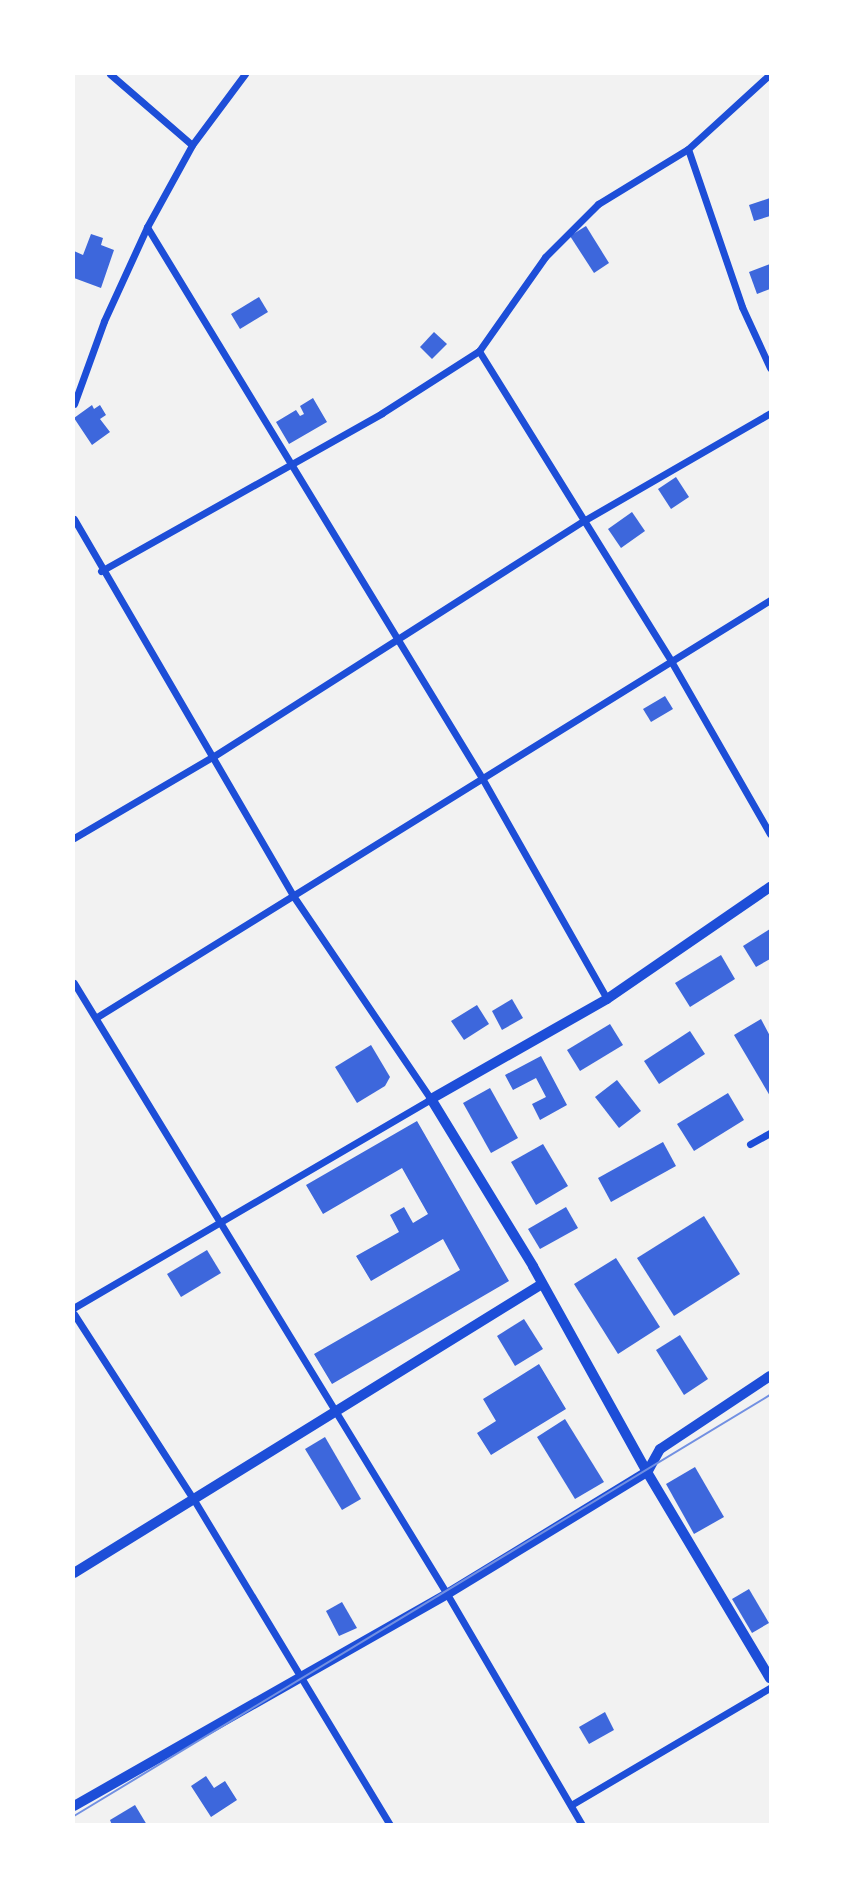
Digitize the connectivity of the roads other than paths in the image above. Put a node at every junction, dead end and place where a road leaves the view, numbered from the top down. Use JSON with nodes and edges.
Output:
{"nodes":[{"id":1,"x":110,"y":74,"type":"edge"},
{"id":2,"x":245,"y":74,"type":"edge"},
{"id":3,"x":771,"y":74,"type":"edge"},
{"id":4,"x":192,"y":145,"type":"junction"},
{"id":5,"x":688,"y":149,"type":"junction"},
{"id":6,"x":147,"y":227,"type":"junction"},
{"id":7,"x":478,"y":351,"type":"junction"},
{"id":8,"x":771,"y":368,"type":"edge"},
{"id":9,"x":74,"y":404,"type":"edge"},
{"id":10,"x":771,"y":413,"type":"edge"},
{"id":11,"x":290,"y":464,"type":"junction"},
{"id":12,"x":74,"y":519,"type":"edge"},
{"id":13,"x":585,"y":520,"type":"junction"},
{"id":14,"x":101,"y":571,"type":"junction"},
{"id":15,"x":771,"y":600,"type":"edge"},
{"id":16,"x":396,"y":637,"type":"junction"},
{"id":17,"x":671,"y":661,"type":"junction"},
{"id":18,"x":214,"y":756,"type":"junction"},
{"id":19,"x":482,"y":778,"type":"junction"},
{"id":20,"x":771,"y":834,"type":"edge"},
{"id":21,"x":74,"y":838,"type":"edge"},
{"id":22,"x":771,"y":887,"type":"edge"},
{"id":23,"x":294,"y":897,"type":"junction"},
{"id":24,"x":74,"y":983,"type":"edge"},
{"id":25,"x":607,"y":999,"type":"junction"},
{"id":26,"x":97,"y":1017,"type":"junction"},
{"id":27,"x":431,"y":1099,"type":"junction"},
{"id":28,"x":771,"y":1133,"type":"edge"},
{"id":29,"x":750,"y":1144,"type":"dead end"},
{"id":30,"x":217,"y":1221,"type":"junction"},
{"id":31,"x":542,"y":1284,"type":"junction"},
{"id":32,"x":74,"y":1308,"type":"edge"},
{"id":33,"x":74,"y":1314,"type":"edge"},
{"id":34,"x":771,"y":1376,"type":"edge"},
{"id":35,"x":334,"y":1409,"type":"junction"},
{"id":36,"x":647,"y":1472,"type":"junction"},
{"id":37,"x":194,"y":1500,"type":"junction"},
{"id":38,"x":74,"y":1573,"type":"edge"},
{"id":39,"x":447,"y":1594,"type":"junction"},
{"id":40,"x":303,"y":1678,"type":"junction"},
{"id":41,"x":771,"y":1678,"type":"edge"},
{"id":42,"x":771,"y":1688,"type":"edge"},
{"id":43,"x":571,"y":1805,"type":"junction"},
{"id":44,"x":74,"y":1806,"type":"edge"},
{"id":45,"x":390,"y":1825,"type":"edge"},
{"id":46,"x":582,"y":1825,"type":"edge"}],
"edges":[{"from":1,"to":4,"type":"street"},
{"from":2,"to":4,"type":"street"},
{"from":3,"to":5,"type":"street"},
{"from":4,"to":6,"type":"street"},
{"from":5,"to":7,"type":"street"},
{"from":5,"to":8,"type":"street"},
{"from":6,"to":9,"type":"street"},
{"from":6,"to":11,"type":"street"},
{"from":7,"to":11,"type":"street"},
{"from":7,"to":13,"type":"street"},
{"from":10,"to":13,"type":"street"},
{"from":11,"to":14,"type":"street"},
{"from":11,"to":16,"type":"street"},
{"from":12,"to":14,"type":"street"},
{"from":13,"to":16,"type":"street"},
{"from":13,"to":17,"type":"street"},
{"from":14,"to":18,"type":"street"},
{"from":15,"to":17,"type":"street"},
{"from":16,"to":18,"type":"street"},
{"from":16,"to":19,"type":"street"},
{"from":17,"to":19,"type":"street"},
{"from":17,"to":20,"type":"street"},
{"from":18,"to":21,"type":"street"},
{"from":18,"to":23,"type":"street"},
{"from":19,"to":23,"type":"street"},
{"from":19,"to":25,"type":"street"},
{"from":22,"to":25,"type":"main road"},
{"from":23,"to":26,"type":"street"},
{"from":23,"to":27,"type":"street"},
{"from":24,"to":26,"type":"street"},
{"from":25,"to":27,"type":"main road"},
{"from":26,"to":30,"type":"street"},
{"from":27,"to":30,"type":"street"},
{"from":27,"to":31,"type":"main road"},
{"from":28,"to":29,"type":"street"},
{"from":30,"to":32,"type":"street"},
{"from":30,"to":35,"type":"street"},
{"from":31,"to":35,"type":"main road"},
{"from":31,"to":36,"type":"main road"},
{"from":33,"to":37,"type":"street"},
{"from":34,"to":36,"type":"street"},
{"from":35,"to":37,"type":"main road"},
{"from":35,"to":39,"type":"street"},
{"from":36,"to":39,"type":"main road"},
{"from":36,"to":41,"type":"street"},
{"from":37,"to":38,"type":"main road"},
{"from":37,"to":40,"type":"street"},
{"from":39,"to":40,"type":"main road"},
{"from":39,"to":43,"type":"street"},
{"from":40,"to":44,"type":"main road"},
{"from":40,"to":45,"type":"street"},
{"from":42,"to":43,"type":"street"},
{"from":43,"to":46,"type":"street"}]}
